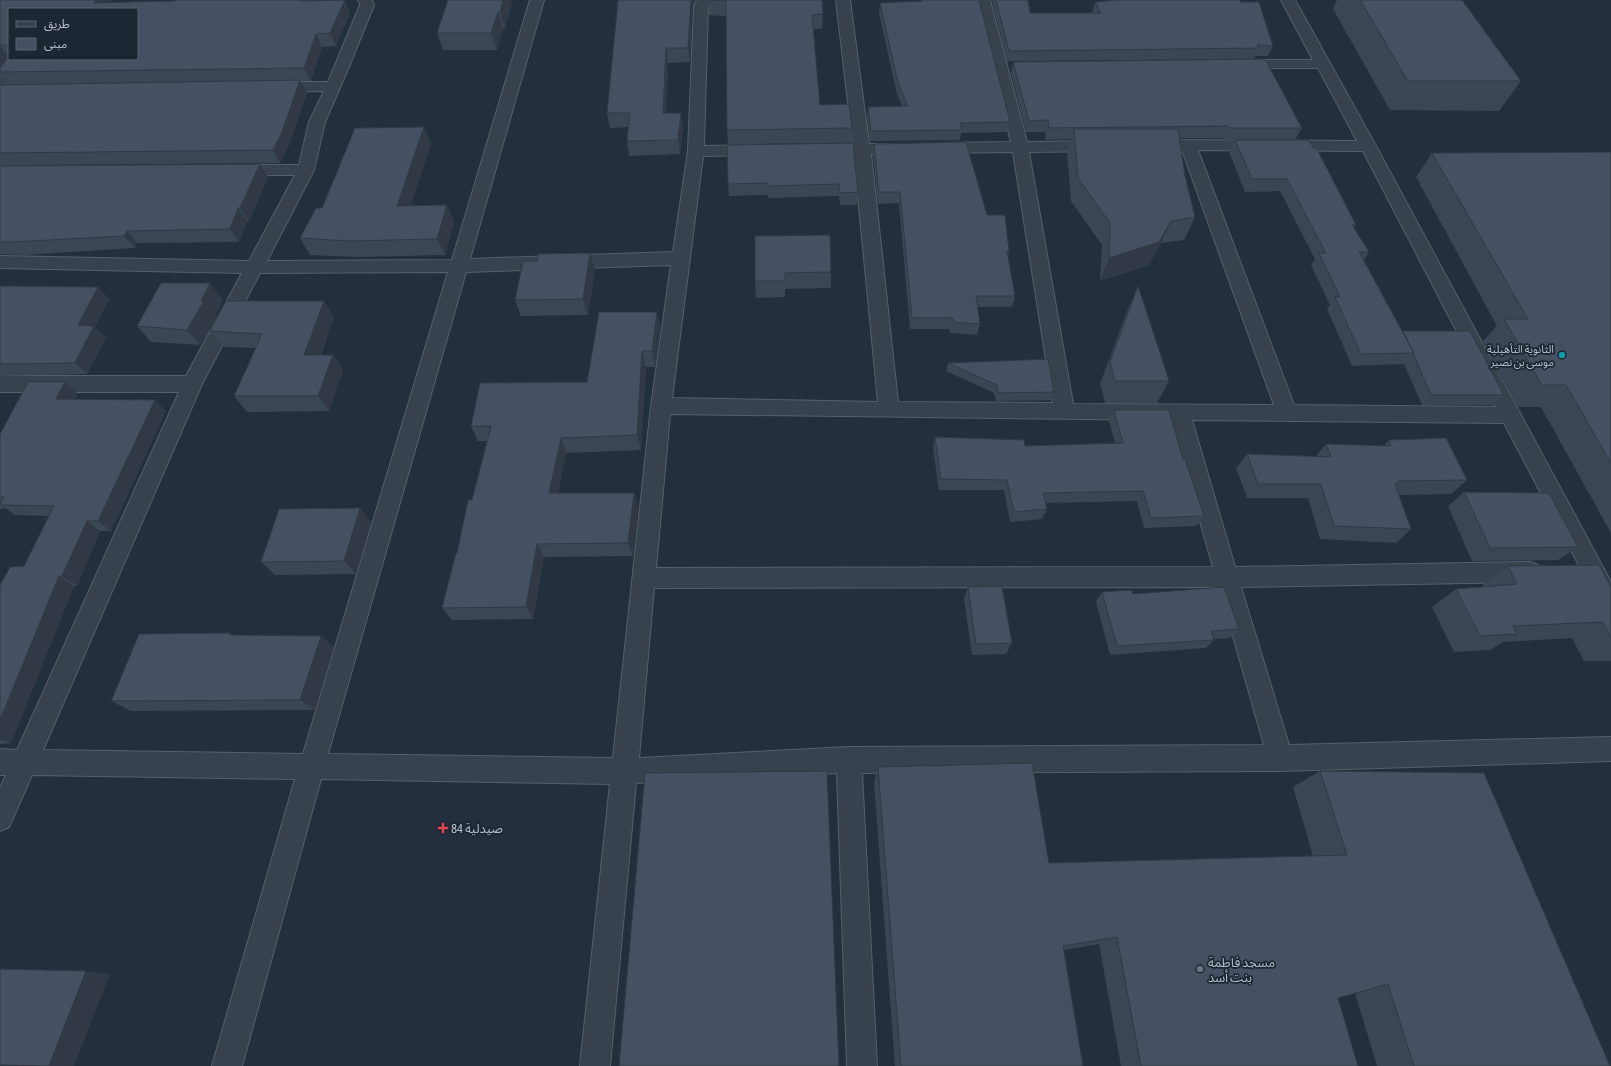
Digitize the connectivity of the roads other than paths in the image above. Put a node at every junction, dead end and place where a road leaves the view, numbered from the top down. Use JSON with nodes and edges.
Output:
{"nodes":[{"id":1,"x":365,"y":0,"type":"edge"},
{"id":2,"x":537,"y":0,"type":"edge"},
{"id":3,"x":704,"y":0,"type":"edge"},
{"id":4,"x":843,"y":0,"type":"edge"},
{"id":5,"x":983,"y":0,"type":"edge"},
{"id":6,"x":1288,"y":0,"type":"edge"},
{"id":7,"x":18,"y":60,"type":"edge"},
{"id":8,"x":1223,"y":64,"type":"edge"},
{"id":9,"x":1323,"y":64,"type":"junction"},
{"id":10,"x":333,"y":86,"type":"junction"},
{"id":11,"x":262,"y":87,"type":"edge"},
{"id":12,"x":3,"y":89,"type":"edge"},
{"id":13,"x":1188,"y":145,"type":"junction"},
{"id":14,"x":1368,"y":146,"type":"junction"},
{"id":15,"x":1020,"y":147,"type":"junction"},
{"id":16,"x":862,"y":149,"type":"junction"},
{"id":17,"x":775,"y":150,"type":"edge"},
{"id":18,"x":807,"y":150,"type":"edge"},
{"id":19,"x":696,"y":151,"type":"junction"},
{"id":20,"x":220,"y":170,"type":"edge"},
{"id":21,"x":306,"y":170,"type":"junction"},
{"id":22,"x":680,"y":258,"type":"junction"},
{"id":23,"x":0,"y":262,"type":"edge"},
{"id":24,"x":459,"y":266,"type":"junction"},
{"id":25,"x":255,"y":267,"type":"junction"},
{"id":26,"x":0,"y":384,"type":"edge"},
{"id":27,"x":192,"y":384,"type":"junction"},
{"id":28,"x":660,"y":406,"type":"junction"},
{"id":29,"x":889,"y":410,"type":"junction"},
{"id":30,"x":1064,"y":411,"type":"junction"},
{"id":31,"x":1179,"y":412,"type":"junction"},
{"id":32,"x":1287,"y":412,"type":"junction"},
{"id":33,"x":1511,"y":415,"type":"junction"},
{"id":34,"x":1593,"y":571,"type":"junction"},
{"id":35,"x":1228,"y":577,"type":"junction"},
{"id":36,"x":644,"y":578,"type":"junction"},
{"id":37,"x":1611,"y":604,"type":"edge"},
{"id":38,"x":1611,"y":749,"type":"edge"},
{"id":39,"x":1280,"y":758,"type":"junction"},
{"id":40,"x":849,"y":760,"type":"junction"},
{"id":41,"x":0,"y":762,"type":"edge"},
{"id":42,"x":25,"y":762,"type":"junction"},
{"id":43,"x":312,"y":766,"type":"junction"},
{"id":44,"x":624,"y":771,"type":"junction"},
{"id":45,"x":0,"y":818,"type":"edge"},
{"id":46,"x":227,"y":1066,"type":"edge"},
{"id":47,"x":595,"y":1066,"type":"edge"},
{"id":48,"x":862,"y":1066,"type":"edge"}],
"edges":[{"from":1,"to":10,"type":"street"},
{"from":2,"to":24,"type":"street"},
{"from":3,"to":19,"type":"street"},
{"from":4,"to":16,"type":"street"},
{"from":5,"to":15,"type":"street"},
{"from":6,"to":9,"type":"street"},
{"from":7,"to":12,"type":"street"},
{"from":8,"to":9,"type":"street"},
{"from":9,"to":14,"type":"street"},
{"from":10,"to":11,"type":"street"},
{"from":10,"to":21,"type":"street"},
{"from":13,"to":14,"type":"street"},
{"from":13,"to":15,"type":"street"},
{"from":13,"to":32,"type":"street"},
{"from":14,"to":33,"type":"street"},
{"from":15,"to":16,"type":"street"},
{"from":15,"to":30,"type":"street"},
{"from":16,"to":18,"type":"street"},
{"from":16,"to":29,"type":"street"},
{"from":17,"to":19,"type":"street"},
{"from":19,"to":22,"type":"street"},
{"from":20,"to":21,"type":"street"},
{"from":21,"to":25,"type":"street"},
{"from":22,"to":24,"type":"street"},
{"from":22,"to":28,"type":"street"},
{"from":23,"to":25,"type":"street"},
{"from":24,"to":25,"type":"street"},
{"from":24,"to":43,"type":"street"},
{"from":25,"to":27,"type":"street"},
{"from":26,"to":27,"type":"street"},
{"from":27,"to":42,"type":"street"},
{"from":28,"to":29,"type":"street"},
{"from":28,"to":36,"type":"street"},
{"from":29,"to":30,"type":"street"},
{"from":30,"to":31,"type":"street"},
{"from":31,"to":32,"type":"street"},
{"from":31,"to":35,"type":"street"},
{"from":32,"to":33,"type":"street"},
{"from":33,"to":34,"type":"street"},
{"from":34,"to":35,"type":"street"},
{"from":34,"to":37,"type":"street"},
{"from":35,"to":36,"type":"street"},
{"from":35,"to":39,"type":"street"},
{"from":36,"to":44,"type":"street"},
{"from":38,"to":39,"type":"street"},
{"from":39,"to":40,"type":"street"},
{"from":40,"to":44,"type":"street"},
{"from":40,"to":48,"type":"street"},
{"from":41,"to":42,"type":"street"},
{"from":42,"to":43,"type":"street"},
{"from":42,"to":45,"type":"street"},
{"from":43,"to":44,"type":"street"},
{"from":43,"to":46,"type":"street"},
{"from":44,"to":47,"type":"street"}]}
